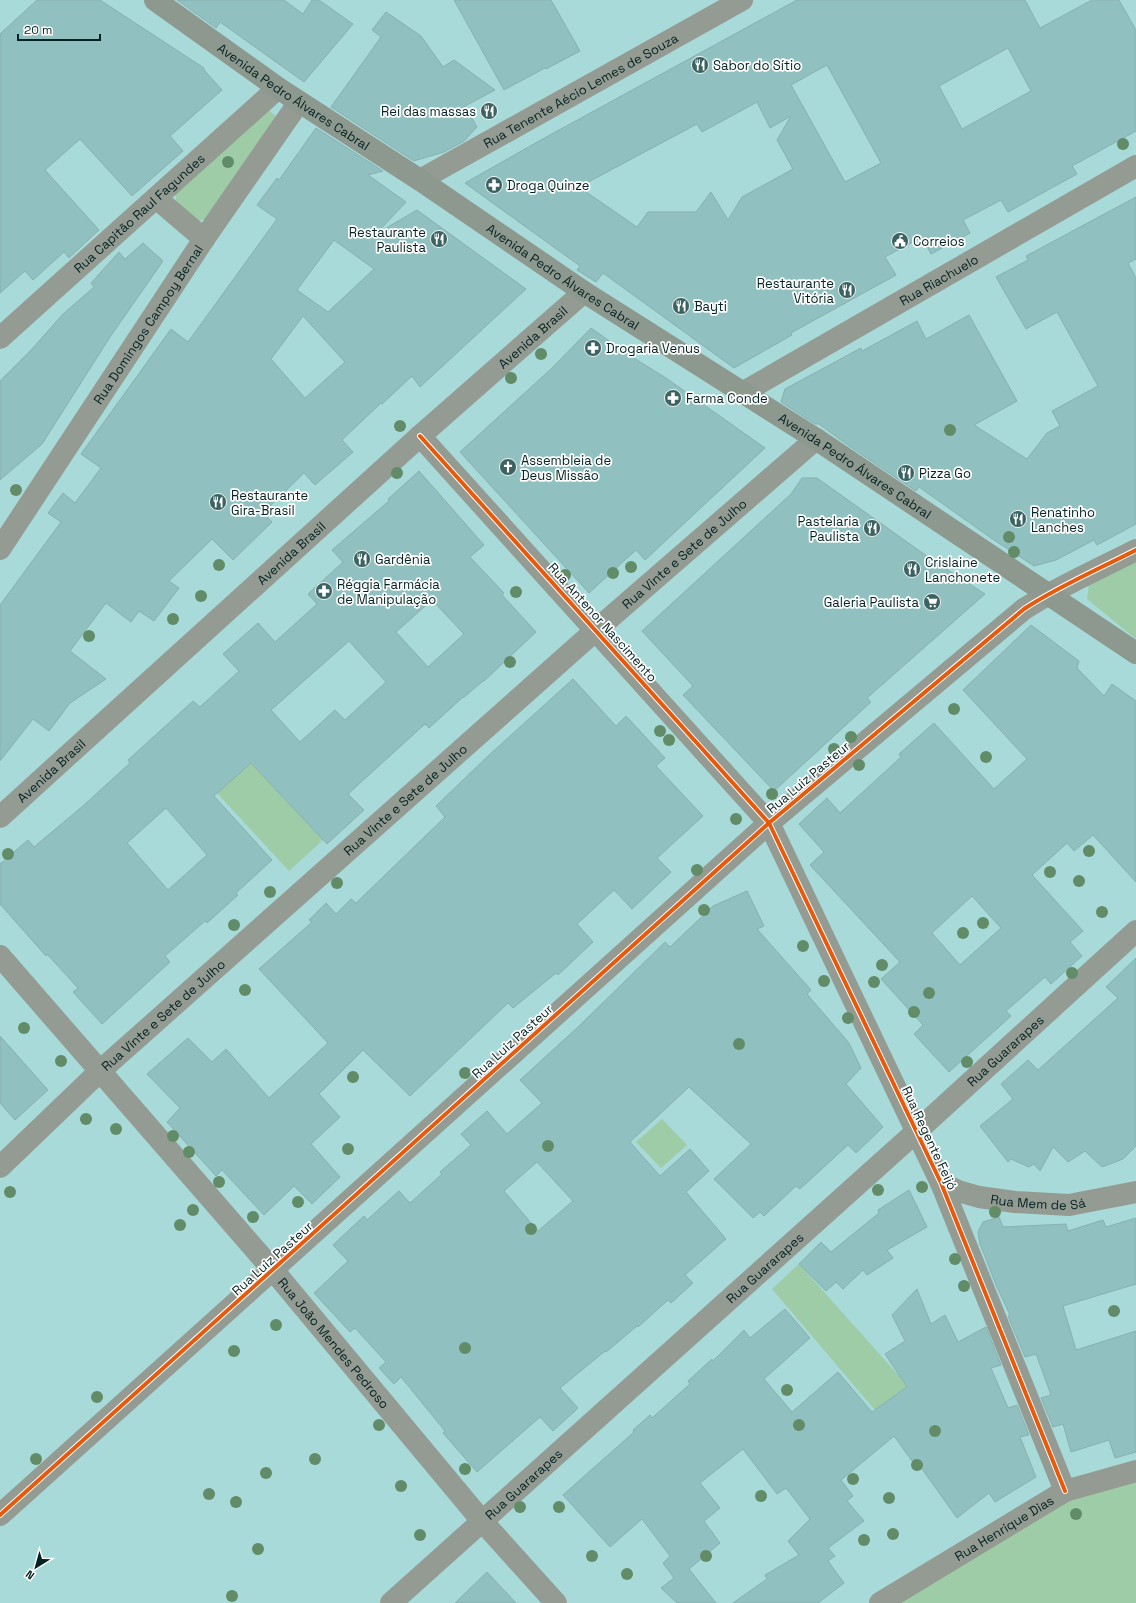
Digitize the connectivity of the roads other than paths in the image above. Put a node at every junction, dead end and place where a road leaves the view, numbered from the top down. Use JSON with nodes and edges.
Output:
{"nodes":[{"id":1,"x":155,"y":0,"type":"edge"},
{"id":2,"x":742,"y":0,"type":"edge"},
{"id":3,"x":278,"y":88,"type":"junction"},
{"id":4,"x":299,"y":102,"type":"junction"},
{"id":5,"x":1136,"y":166,"type":"edge"},
{"id":6,"x":420,"y":180,"type":"junction"},
{"id":7,"x":156,"y":198,"type":"junction"},
{"id":8,"x":204,"y":239,"type":"junction"},
{"id":9,"x":584,"y":292,"type":"junction"},
{"id":10,"x":0,"y":338,"type":"edge"},
{"id":11,"x":742,"y":393,"type":"junction"},
{"id":12,"x":420,"y":436,"type":"junction"},
{"id":13,"x":816,"y":439,"type":"junction"},
{"id":14,"x":0,"y":549,"type":"edge"},
{"id":15,"x":1136,"y":550,"type":"edge"},
{"id":16,"x":1048,"y":594,"type":"junction"},
{"id":17,"x":596,"y":630,"type":"junction"},
{"id":18,"x":1136,"y":653,"type":"edge"},
{"id":19,"x":0,"y":817,"type":"edge"},
{"id":20,"x":769,"y":823,"type":"junction"},
{"id":21,"x":1136,"y":931,"type":"edge"},
{"id":22,"x":0,"y":956,"type":"edge"},
{"id":23,"x":100,"y":1071,"type":"junction"},
{"id":24,"x":917,"y":1131,"type":"junction"},
{"id":25,"x":0,"y":1167,"type":"edge"},
{"id":26,"x":941,"y":1183,"type":"junction"},
{"id":27,"x":1136,"y":1192,"type":"edge"},
{"id":28,"x":273,"y":1270,"type":"junction"},
{"id":29,"x":1136,"y":1471,"type":"edge"},
{"id":30,"x":1065,"y":1491,"type":"junction"},
{"id":31,"x":0,"y":1516,"type":"edge"},
{"id":32,"x":482,"y":1521,"type":"junction"},
{"id":33,"x":391,"y":1603,"type":"edge"},
{"id":34,"x":556,"y":1603,"type":"edge"},
{"id":35,"x":880,"y":1603,"type":"edge"}],
"edges":[{"from":1,"to":3,"type":"main road","name":"Avenida Pedro Álvares Cabral"},
{"from":2,"to":6,"type":"street","name":"Rua Tenente Aécio Lemes de Souza"},
{"from":3,"to":4,"type":"main road","name":"Avenida Pedro Álvares Cabral"},
{"from":3,"to":7,"type":"street","name":"Rua Capitão Raul Fagundes"},
{"from":4,"to":6,"type":"main road","name":"Avenida Pedro Álvares Cabral"},
{"from":4,"to":8,"type":"street","name":"Rua Domingos Campoy Bernal"},
{"from":5,"to":11,"type":"street","name":"Rua Riachuelo"},
{"from":6,"to":9,"type":"main road","name":"Avenida Pedro Álvares Cabral"},
{"from":7,"to":8,"type":"street"},
{"from":7,"to":10,"type":"street","name":"Rua Capitão Raul Fagundes"},
{"from":8,"to":14,"type":"street","name":"Rua Domingos Campoy Bernal"},
{"from":9,"to":11,"type":"main road","name":"Avenida Pedro Álvares Cabral"},
{"from":9,"to":12,"type":"street","name":"Avenida Brasil"},
{"from":11,"to":13,"type":"main road","name":"Avenida Pedro Álvares Cabral"},
{"from":12,"to":17,"type":"street","name":"Rua Antenor Nascimento"},
{"from":12,"to":19,"type":"street","name":"Avenida Brasil"},
{"from":13,"to":16,"type":"main road","name":"Avenida Pedro Álvares Cabral"},
{"from":13,"to":17,"type":"street","name":"Rua Vinte e Sete de Julho"},
{"from":15,"to":16,"type":"street","name":"Rua Luiz Pasteur"},
{"from":16,"to":18,"type":"main road","name":"Avenida Pedro Álvares Cabral"},
{"from":16,"to":20,"type":"street","name":"Rua Luiz Pasteur"},
{"from":17,"to":20,"type":"street","name":"Rua Antenor Nascimento"},
{"from":17,"to":23,"type":"street","name":"Rua Vinte e Sete de Julho"},
{"from":20,"to":24,"type":"street","name":"Rua Regente Feijó"},
{"from":20,"to":28,"type":"street","name":"Rua Luiz Pasteur"},
{"from":21,"to":24,"type":"street","name":"Rua Guararapes"},
{"from":22,"to":23,"type":"street","name":"Rua João Mendes Pedroso"},
{"from":23,"to":25,"type":"street","name":"Rua Vinte e Sete de Julho"},
{"from":23,"to":28,"type":"street","name":"Rua João Mendes Pedroso"},
{"from":24,"to":26,"type":"street","name":"Rua Regente Feijó"},
{"from":24,"to":32,"type":"street","name":"Rua Guararapes"},
{"from":26,"to":27,"type":"street","name":"Rua Mem de Sá"},
{"from":26,"to":30,"type":"street","name":"Rua Regente Feijó"},
{"from":28,"to":31,"type":"street","name":"Rua Luiz Pasteur"},
{"from":28,"to":32,"type":"street","name":"Rua João Mendes Pedroso"},
{"from":29,"to":30,"type":"street","name":"Rua Henrique Dias"},
{"from":30,"to":35,"type":"street","name":"Rua Henrique Dias"},
{"from":32,"to":33,"type":"street","name":"Rua Guararapes"},
{"from":32,"to":34,"type":"street","name":"Rua João Mendes Pedroso"}]}
